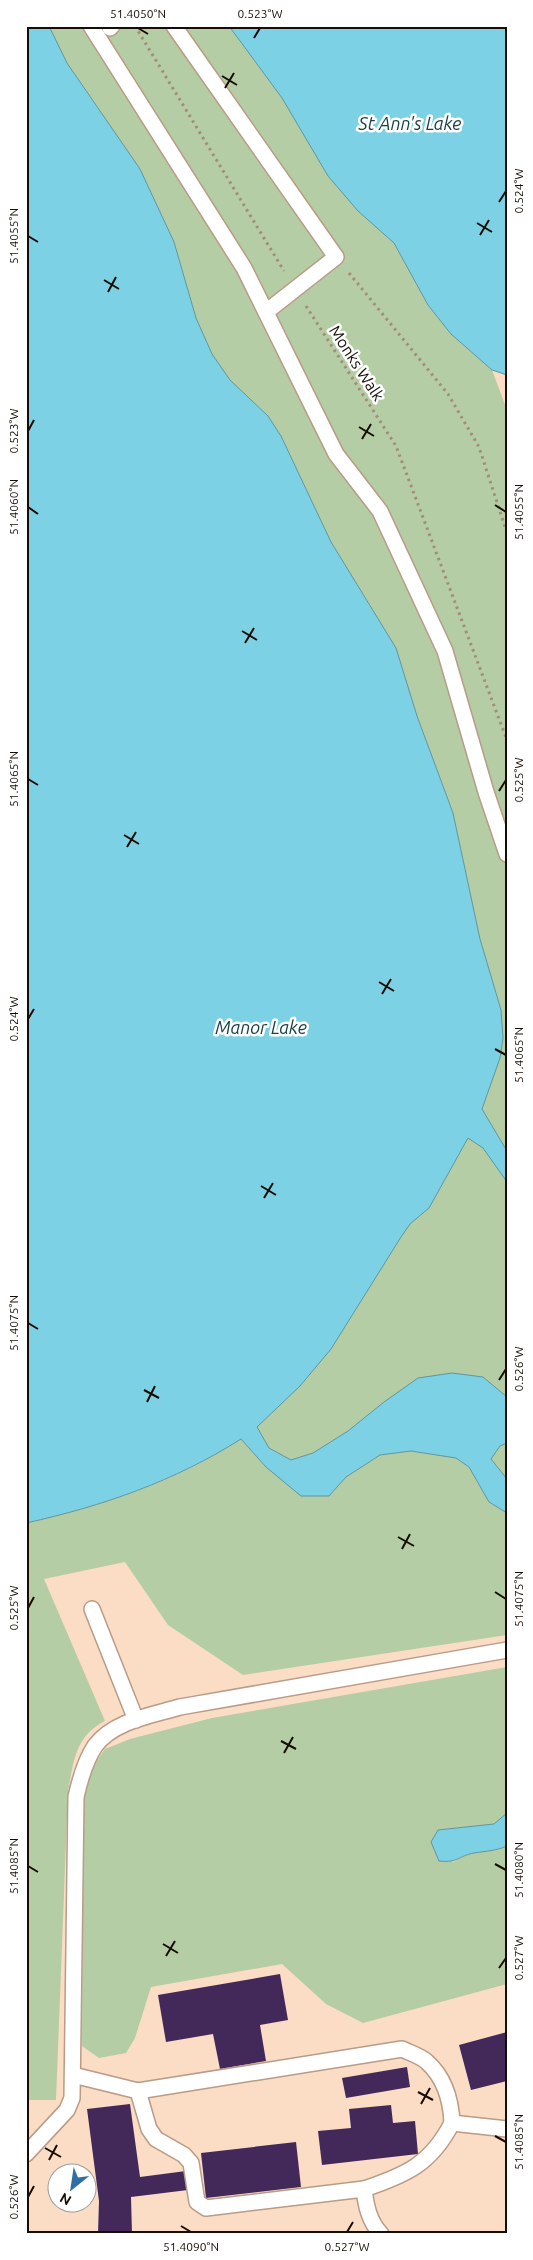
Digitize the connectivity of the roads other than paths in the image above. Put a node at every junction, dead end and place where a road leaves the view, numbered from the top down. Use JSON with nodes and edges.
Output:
{"nodes":[{"id":1,"x":91,"y":26,"type":"edge"},
{"id":2,"x":174,"y":26,"type":"edge"},
{"id":3,"x":266,"y":312,"type":"junction"},
{"id":4,"x":507,"y":854,"type":"edge"},
{"id":5,"x":92,"y":1608,"type":"dead end"},
{"id":6,"x":507,"y":1650,"type":"edge"},
{"id":7,"x":136,"y":1720,"type":"junction"},
{"id":8,"x":73,"y":2075,"type":"junction"},
{"id":9,"x":138,"y":2091,"type":"junction"},
{"id":10,"x":452,"y":2123,"type":"junction"},
{"id":11,"x":507,"y":2129,"type":"edge"},
{"id":12,"x":26,"y":2154,"type":"edge"},
{"id":13,"x":364,"y":2189,"type":"junction"},
{"id":14,"x":381,"y":2234,"type":"edge"}],
"edges":[{"from":1,"to":3,"type":"lane"},
{"from":2,"to":3,"type":"lane"},
{"from":3,"to":4,"type":"lane"},
{"from":5,"to":7,"type":"lane"},
{"from":6,"to":7,"type":"lane"},
{"from":7,"to":8,"type":"lane"},
{"from":8,"to":9,"type":"lane"},
{"from":8,"to":12,"type":"lane"},
{"from":9,"to":10,"type":"lane"},
{"from":9,"to":13,"type":"lane"},
{"from":10,"to":11,"type":"lane"},
{"from":10,"to":13,"type":"lane"},
{"from":13,"to":14,"type":"lane"}]}
